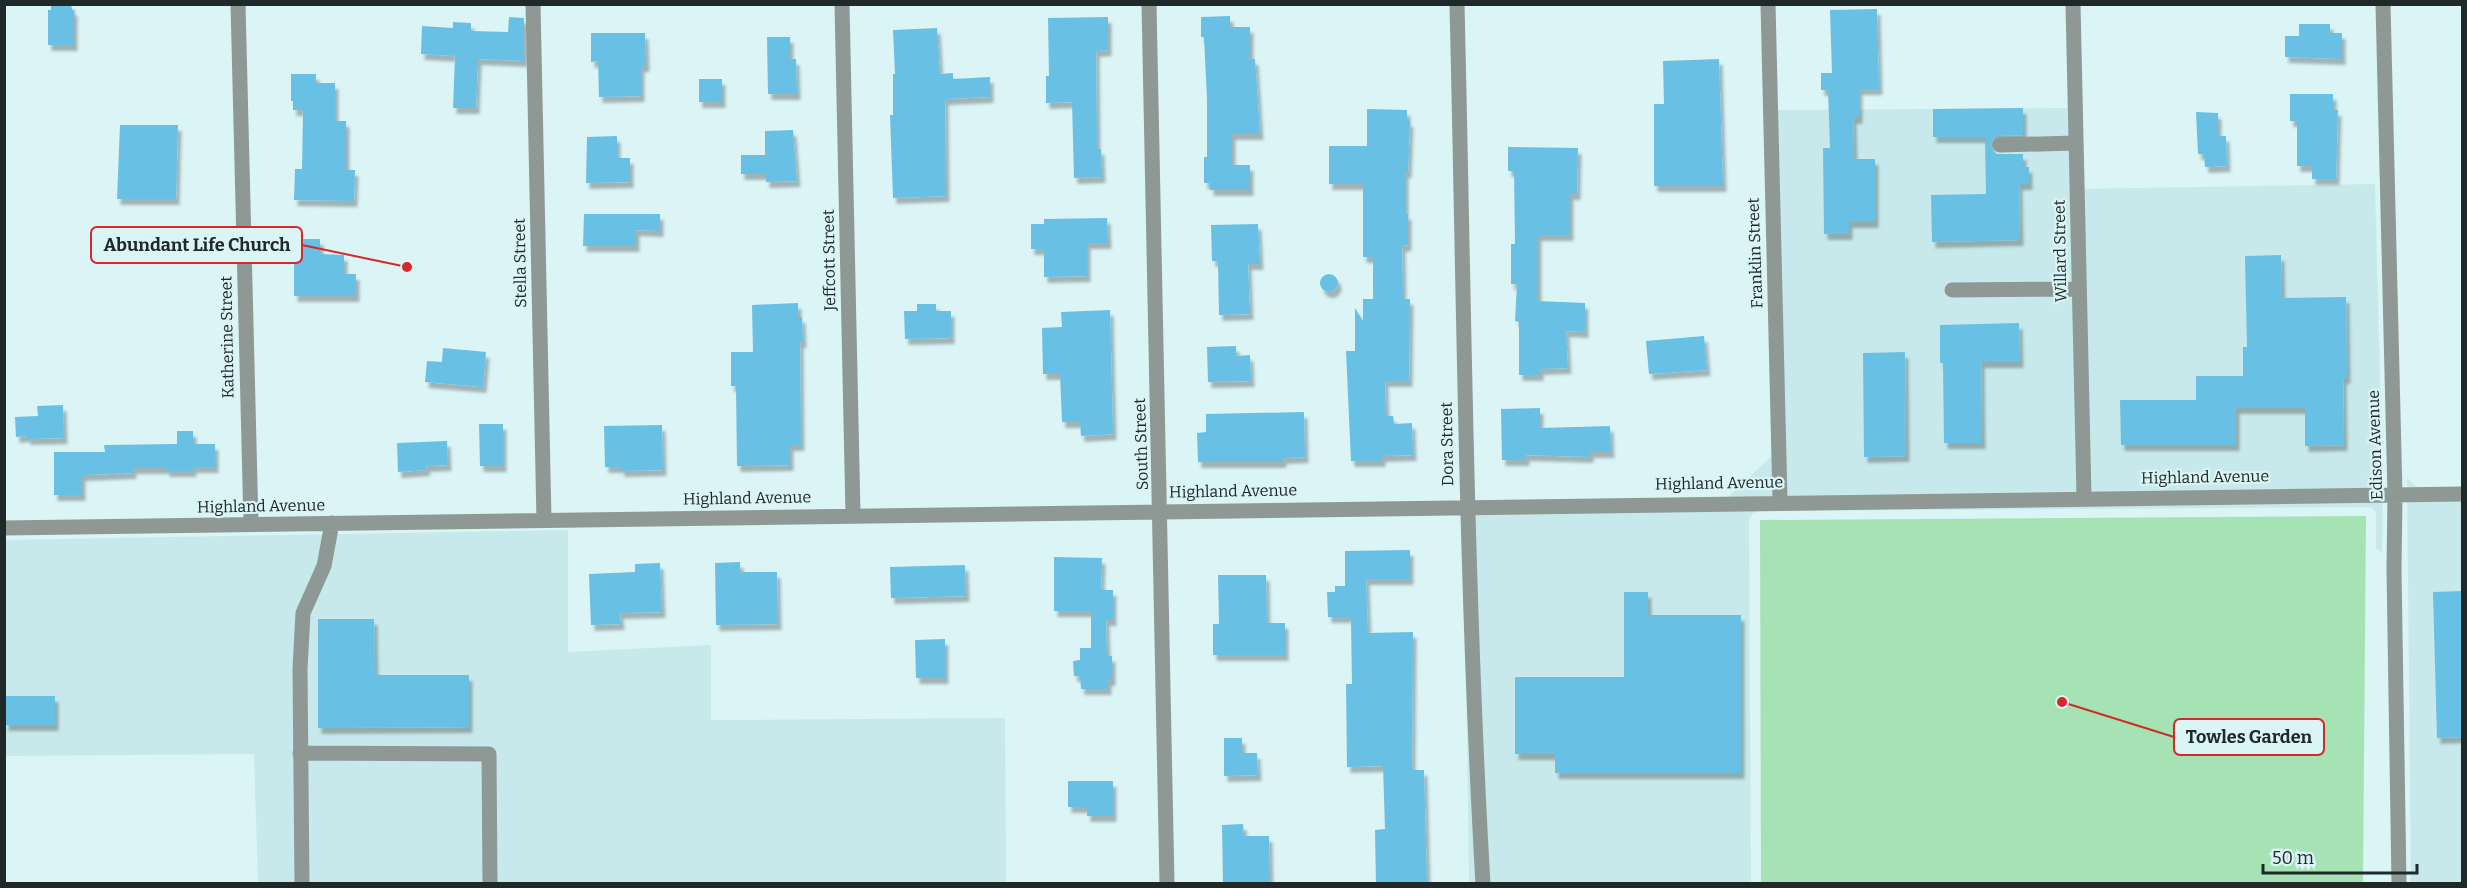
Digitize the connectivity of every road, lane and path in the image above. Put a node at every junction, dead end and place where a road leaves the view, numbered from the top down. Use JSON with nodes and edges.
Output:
{"nodes":[{"id":1,"x":238,"y":4,"type":"edge"},
{"id":2,"x":533,"y":4,"type":"edge"},
{"id":3,"x":842,"y":4,"type":"edge"},
{"id":4,"x":1149,"y":4,"type":"edge"},
{"id":5,"x":1457,"y":4,"type":"edge"},
{"id":6,"x":1768,"y":4,"type":"edge"},
{"id":7,"x":2073,"y":4,"type":"edge"},
{"id":8,"x":2383,"y":4,"type":"edge"},
{"id":9,"x":2076,"y":143,"type":"junction"},
{"id":10,"x":2000,"y":145,"type":"dead end"},
{"id":11,"x":2079,"y":289,"type":"junction"},
{"id":12,"x":1952,"y":290,"type":"dead end"},
{"id":13,"x":2463,"y":494,"type":"edge"},
{"id":14,"x":2395,"y":495,"type":"junction"},
{"id":15,"x":2084,"y":497,"type":"junction"},
{"id":16,"x":1780,"y":500,"type":"junction"},
{"id":17,"x":1466,"y":504,"type":"junction"},
{"id":18,"x":1161,"y":510,"type":"junction"},
{"id":19,"x":853,"y":514,"type":"junction"},
{"id":20,"x":544,"y":520,"type":"junction"},
{"id":21,"x":332,"y":523,"type":"junction"},
{"id":22,"x":250,"y":524,"type":"junction"},
{"id":23,"x":4,"y":528,"type":"edge"},
{"id":24,"x":300,"y":753,"type":"junction"},
{"id":25,"x":302,"y":884,"type":"edge"},
{"id":26,"x":490,"y":884,"type":"edge"},
{"id":27,"x":1167,"y":884,"type":"edge"},
{"id":28,"x":1483,"y":884,"type":"edge"},
{"id":29,"x":2399,"y":884,"type":"edge"}],
"edges":[{"from":1,"to":22,"type":"street","name":"Katherine Street"},
{"from":2,"to":20,"type":"street","name":"Stella Street"},
{"from":3,"to":19,"type":"street","name":"Jeffcott Street"},
{"from":4,"to":18,"type":"street","name":"South Street"},
{"from":5,"to":17,"type":"street","name":"Dora Street"},
{"from":6,"to":16,"type":"street","name":"Franklin Street"},
{"from":7,"to":9,"type":"street","name":"Willard Street"},
{"from":8,"to":14,"type":"street","name":"Edison Avenue"},
{"from":9,"to":10,"type":"street"},
{"from":9,"to":11,"type":"street","name":"Willard Street"},
{"from":11,"to":12,"type":"street"},
{"from":11,"to":15,"type":"street","name":"Willard Street"},
{"from":13,"to":14,"type":"street","name":"Highland Avenue"},
{"from":14,"to":15,"type":"street","name":"Highland Avenue"},
{"from":14,"to":29,"type":"street","name":"Edison Avenue"},
{"from":15,"to":16,"type":"street","name":"Highland Avenue"},
{"from":16,"to":17,"type":"street","name":"Highland Avenue"},
{"from":17,"to":18,"type":"street","name":"Highland Avenue"},
{"from":17,"to":28,"type":"street","name":"Dora Street"},
{"from":18,"to":19,"type":"street","name":"Highland Avenue"},
{"from":18,"to":27,"type":"street","name":"South Street"},
{"from":19,"to":20,"type":"street","name":"Highland Avenue"},
{"from":20,"to":21,"type":"street","name":"Highland Avenue"},
{"from":21,"to":22,"type":"street","name":"Highland Avenue"},
{"from":21,"to":24,"type":"street"},
{"from":22,"to":23,"type":"street","name":"Highland Avenue"},
{"from":24,"to":25,"type":"street"},
{"from":24,"to":26,"type":"street"}]}
